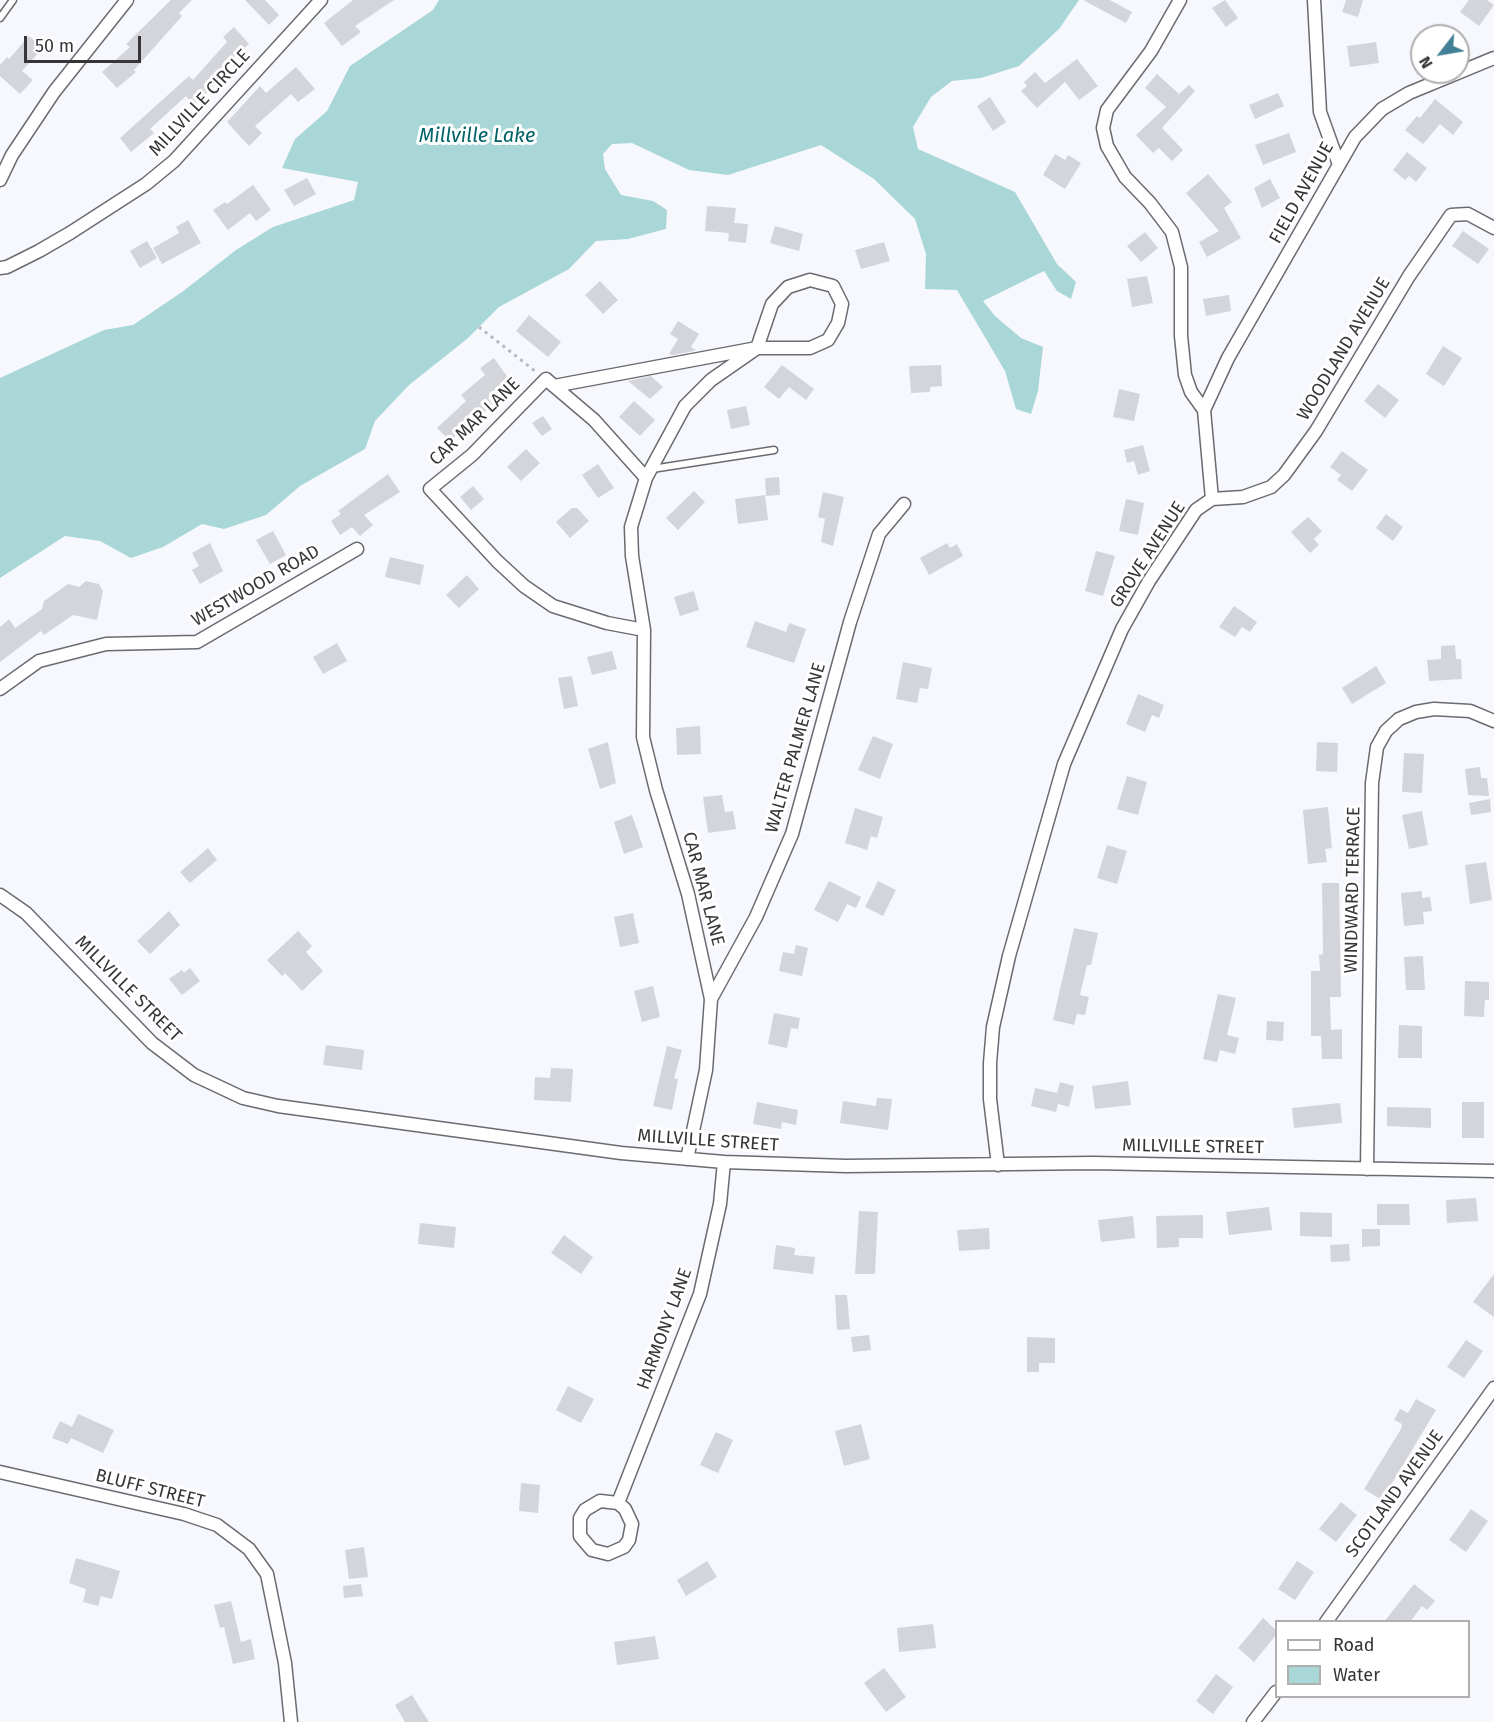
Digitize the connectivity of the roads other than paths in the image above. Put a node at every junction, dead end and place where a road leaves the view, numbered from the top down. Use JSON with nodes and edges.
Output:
{"nodes":[{"id":1,"x":12,"y":0,"type":"edge"},
{"id":2,"x":128,"y":0,"type":"edge"},
{"id":3,"x":321,"y":0,"type":"edge"},
{"id":4,"x":1180,"y":0,"type":"edge"},
{"id":5,"x":1314,"y":0,"type":"edge"},
{"id":6,"x":0,"y":18,"type":"edge"},
{"id":7,"x":1494,"y":58,"type":"edge"},
{"id":8,"x":1338,"y":162,"type":"junction"},
{"id":9,"x":0,"y":180,"type":"edge"},
{"id":10,"x":1494,"y":228,"type":"edge"},
{"id":11,"x":0,"y":268,"type":"edge"},
{"id":12,"x":757,"y":348,"type":"junction"},
{"id":13,"x":550,"y":383,"type":"junction"},
{"id":14,"x":1204,"y":410,"type":"junction"},
{"id":15,"x":774,"y":450,"type":"dead end"},
{"id":16,"x":649,"y":473,"type":"junction"},
{"id":17,"x":1212,"y":499,"type":"junction"},
{"id":18,"x":904,"y":504,"type":"dead end"},
{"id":19,"x":357,"y":549,"type":"dead end"},
{"id":20,"x":644,"y":630,"type":"junction"},
{"id":21,"x":0,"y":689,"type":"edge"},
{"id":22,"x":1494,"y":721,"type":"edge"},
{"id":23,"x":0,"y":895,"type":"edge"},
{"id":24,"x":711,"y":999,"type":"junction"},
{"id":25,"x":687,"y":1159,"type":"junction"},
{"id":26,"x":724,"y":1162,"type":"junction"},
{"id":27,"x":998,"y":1165,"type":"junction"},
{"id":28,"x":1367,"y":1169,"type":"junction"},
{"id":29,"x":1494,"y":1170,"type":"edge"},
{"id":30,"x":1494,"y":1388,"type":"edge"},
{"id":31,"x":0,"y":1472,"type":"edge"},
{"id":32,"x":618,"y":1503,"type":"junction"},
{"id":33,"x":1327,"y":1620,"type":"edge"},
{"id":34,"x":1275,"y":1693,"type":"edge"},
{"id":35,"x":291,"y":1722,"type":"edge"},
{"id":36,"x":1253,"y":1722,"type":"edge"}],
"edges":[{"from":1,"to":6,"type":"lane"},
{"from":2,"to":9,"type":"street"},
{"from":3,"to":11,"type":"street","name":"MILLVILLE CIRCLE"},
{"from":4,"to":14,"type":"street","name":"GROVE AVENUE"},
{"from":5,"to":8,"type":"street"},
{"from":7,"to":8,"type":"street","name":"FIELD AVENUE"},
{"from":8,"to":14,"type":"street","name":"FIELD AVENUE"},
{"from":10,"to":17,"type":"street","name":"WOODLAND AVENUE"},
{"from":12,"to":12,"type":"street"},
{"from":12,"to":13,"type":"street"},
{"from":12,"to":16,"type":"street","name":"CAR MAR LANE"},
{"from":13,"to":16,"type":"street"},
{"from":13,"to":20,"type":"street","name":"CAR MAR LANE"},
{"from":14,"to":17,"type":"street","name":"GROVE AVENUE"},
{"from":15,"to":16,"type":"lane"},
{"from":16,"to":20,"type":"street","name":"CAR MAR LANE"},
{"from":17,"to":27,"type":"street","name":"GROVE AVENUE"},
{"from":18,"to":24,"type":"street","name":"WALTER PALMER LANE"},
{"from":19,"to":21,"type":"street","name":"WESTWOOD ROAD"},
{"from":20,"to":24,"type":"street","name":"CAR MAR LANE"},
{"from":22,"to":28,"type":"street","name":"WINDWARD TERRACE"},
{"from":23,"to":25,"type":"street","name":"MILLVILLE STREET"},
{"from":24,"to":25,"type":"street","name":"CAR MAR LANE"},
{"from":25,"to":26,"type":"street","name":"MILLVILLE STREET"},
{"from":26,"to":27,"type":"street","name":"MILLVILLE STREET"},
{"from":26,"to":32,"type":"street","name":"HARMONY LANE"},
{"from":27,"to":28,"type":"street","name":"MILLVILLE STREET"},
{"from":28,"to":29,"type":"street","name":"MILLVILLE STREET"},
{"from":30,"to":33,"type":"street","name":"SCOTLAND AVENUE"},
{"from":31,"to":35,"type":"street","name":"BLUFF STREET"},
{"from":32,"to":32,"type":"street"},
{"from":34,"to":36,"type":"street"}]}
